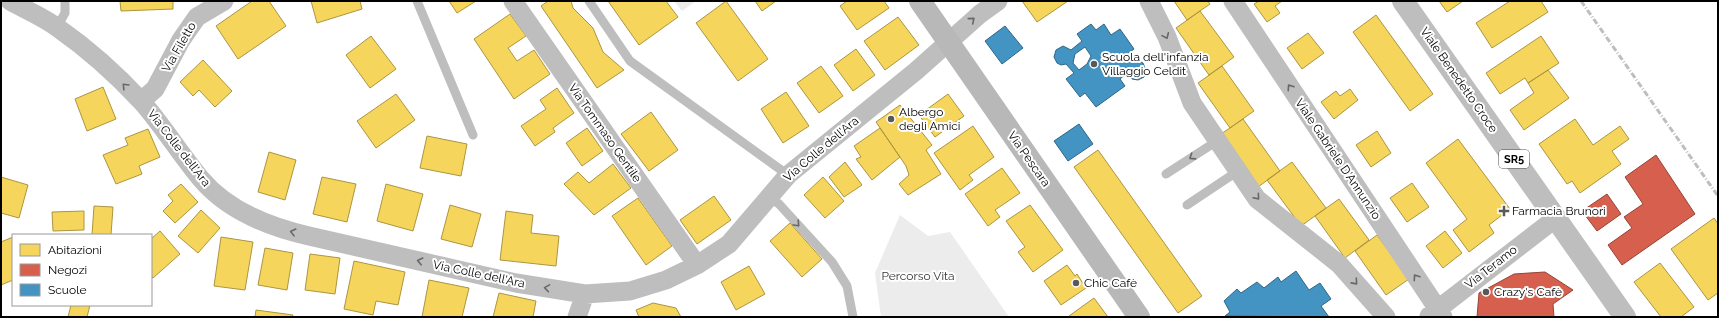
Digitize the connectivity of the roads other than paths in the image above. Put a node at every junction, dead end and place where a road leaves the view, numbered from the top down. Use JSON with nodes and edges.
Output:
{"nodes":[{"id":1,"x":10,"y":1,"type":"edge"},
{"id":2,"x":65,"y":1,"type":"edge"},
{"id":3,"x":224,"y":1,"type":"edge"},
{"id":4,"x":417,"y":1,"type":"edge"},
{"id":5,"x":513,"y":1,"type":"edge"},
{"id":6,"x":590,"y":1,"type":"edge"},
{"id":7,"x":920,"y":1,"type":"edge"},
{"id":8,"x":998,"y":1,"type":"edge"},
{"id":9,"x":1149,"y":1,"type":"edge"},
{"id":10,"x":1233,"y":1,"type":"edge"},
{"id":11,"x":1402,"y":1,"type":"edge"},
{"id":12,"x":58,"y":27,"type":"junction"},
{"id":13,"x":947,"y":42,"type":"junction"},
{"id":14,"x":141,"y":101,"type":"junction"},
{"id":15,"x":473,"y":135,"type":"dead end"},
{"id":16,"x":1217,"y":140,"type":"junction"},
{"id":17,"x":1238,"y":171,"type":"junction"},
{"id":18,"x":1166,"y":174,"type":"dead end"},
{"id":19,"x":788,"y":175,"type":"junction"},
{"id":20,"x":769,"y":198,"type":"junction"},
{"id":21,"x":1187,"y":205,"type":"dead end"},
{"id":22,"x":1556,"y":218,"type":"junction"},
{"id":23,"x":697,"y":265,"type":"junction"},
{"id":24,"x":585,"y":294,"type":"junction"},
{"id":25,"x":1436,"y":315,"type":"edge"},
{"id":26,"x":577,"y":317,"type":"edge"},
{"id":27,"x":853,"y":317,"type":"edge"},
{"id":28,"x":1139,"y":317,"type":"edge"},
{"id":29,"x":1386,"y":317,"type":"edge"},
{"id":30,"x":1625,"y":317,"type":"edge"}],
"edges":[{"from":1,"to":12,"type":"street","name":"Via Colle dell'Ara"},
{"from":2,"to":12,"type":"lane"},
{"from":3,"to":14,"type":"street","name":"Via Filetto"},
{"from":4,"to":15,"type":"lane"},
{"from":5,"to":23,"type":"street","name":"Via Tommaso Gentile"},
{"from":6,"to":19,"type":"lane"},
{"from":7,"to":13,"type":"street","name":"Via Pescara"},
{"from":13,"to":8,"type":"street","name":"Via Colle dell'Ara","one_way":true},
{"from":9,"to":16,"type":"street","one_way":true},
{"from":25,"to":10,"type":"street","name":"Viale Gabriele D'Annunzio","one_way":true},
{"from":11,"to":22,"type":"main road","name":"Viale Benedetto Croce","number":"SR5"},
{"from":14,"to":12,"type":"street","name":"Via Colle dell'Ara","one_way":true},
{"from":13,"to":19,"type":"street","name":"Via Colle dell'Ara"},
{"from":13,"to":28,"type":"street","name":"Via Pescara"},
{"from":24,"to":14,"type":"street","name":"Via Colle dell'Ara","one_way":true},
{"from":16,"to":17,"type":"street"},
{"from":16,"to":18,"type":"lane","one_way":true},
{"from":17,"to":21,"type":"lane"},
{"from":17,"to":29,"type":"street","one_way":true},
{"from":19,"to":20,"type":"street","name":"Via Colle dell'Ara"},
{"from":20,"to":23,"type":"street","name":"Via Colle dell'Ara"},
{"from":20,"to":27,"type":"lane","one_way":true},
{"from":22,"to":25,"type":"street","name":"Via Teramo"},
{"from":22,"to":30,"type":"main road","name":"Viale Benedetto Croce","number":"SR5"},
{"from":23,"to":24,"type":"street","name":"Via Colle dell'Ara"},
{"from":24,"to":26,"type":"street"}]}
